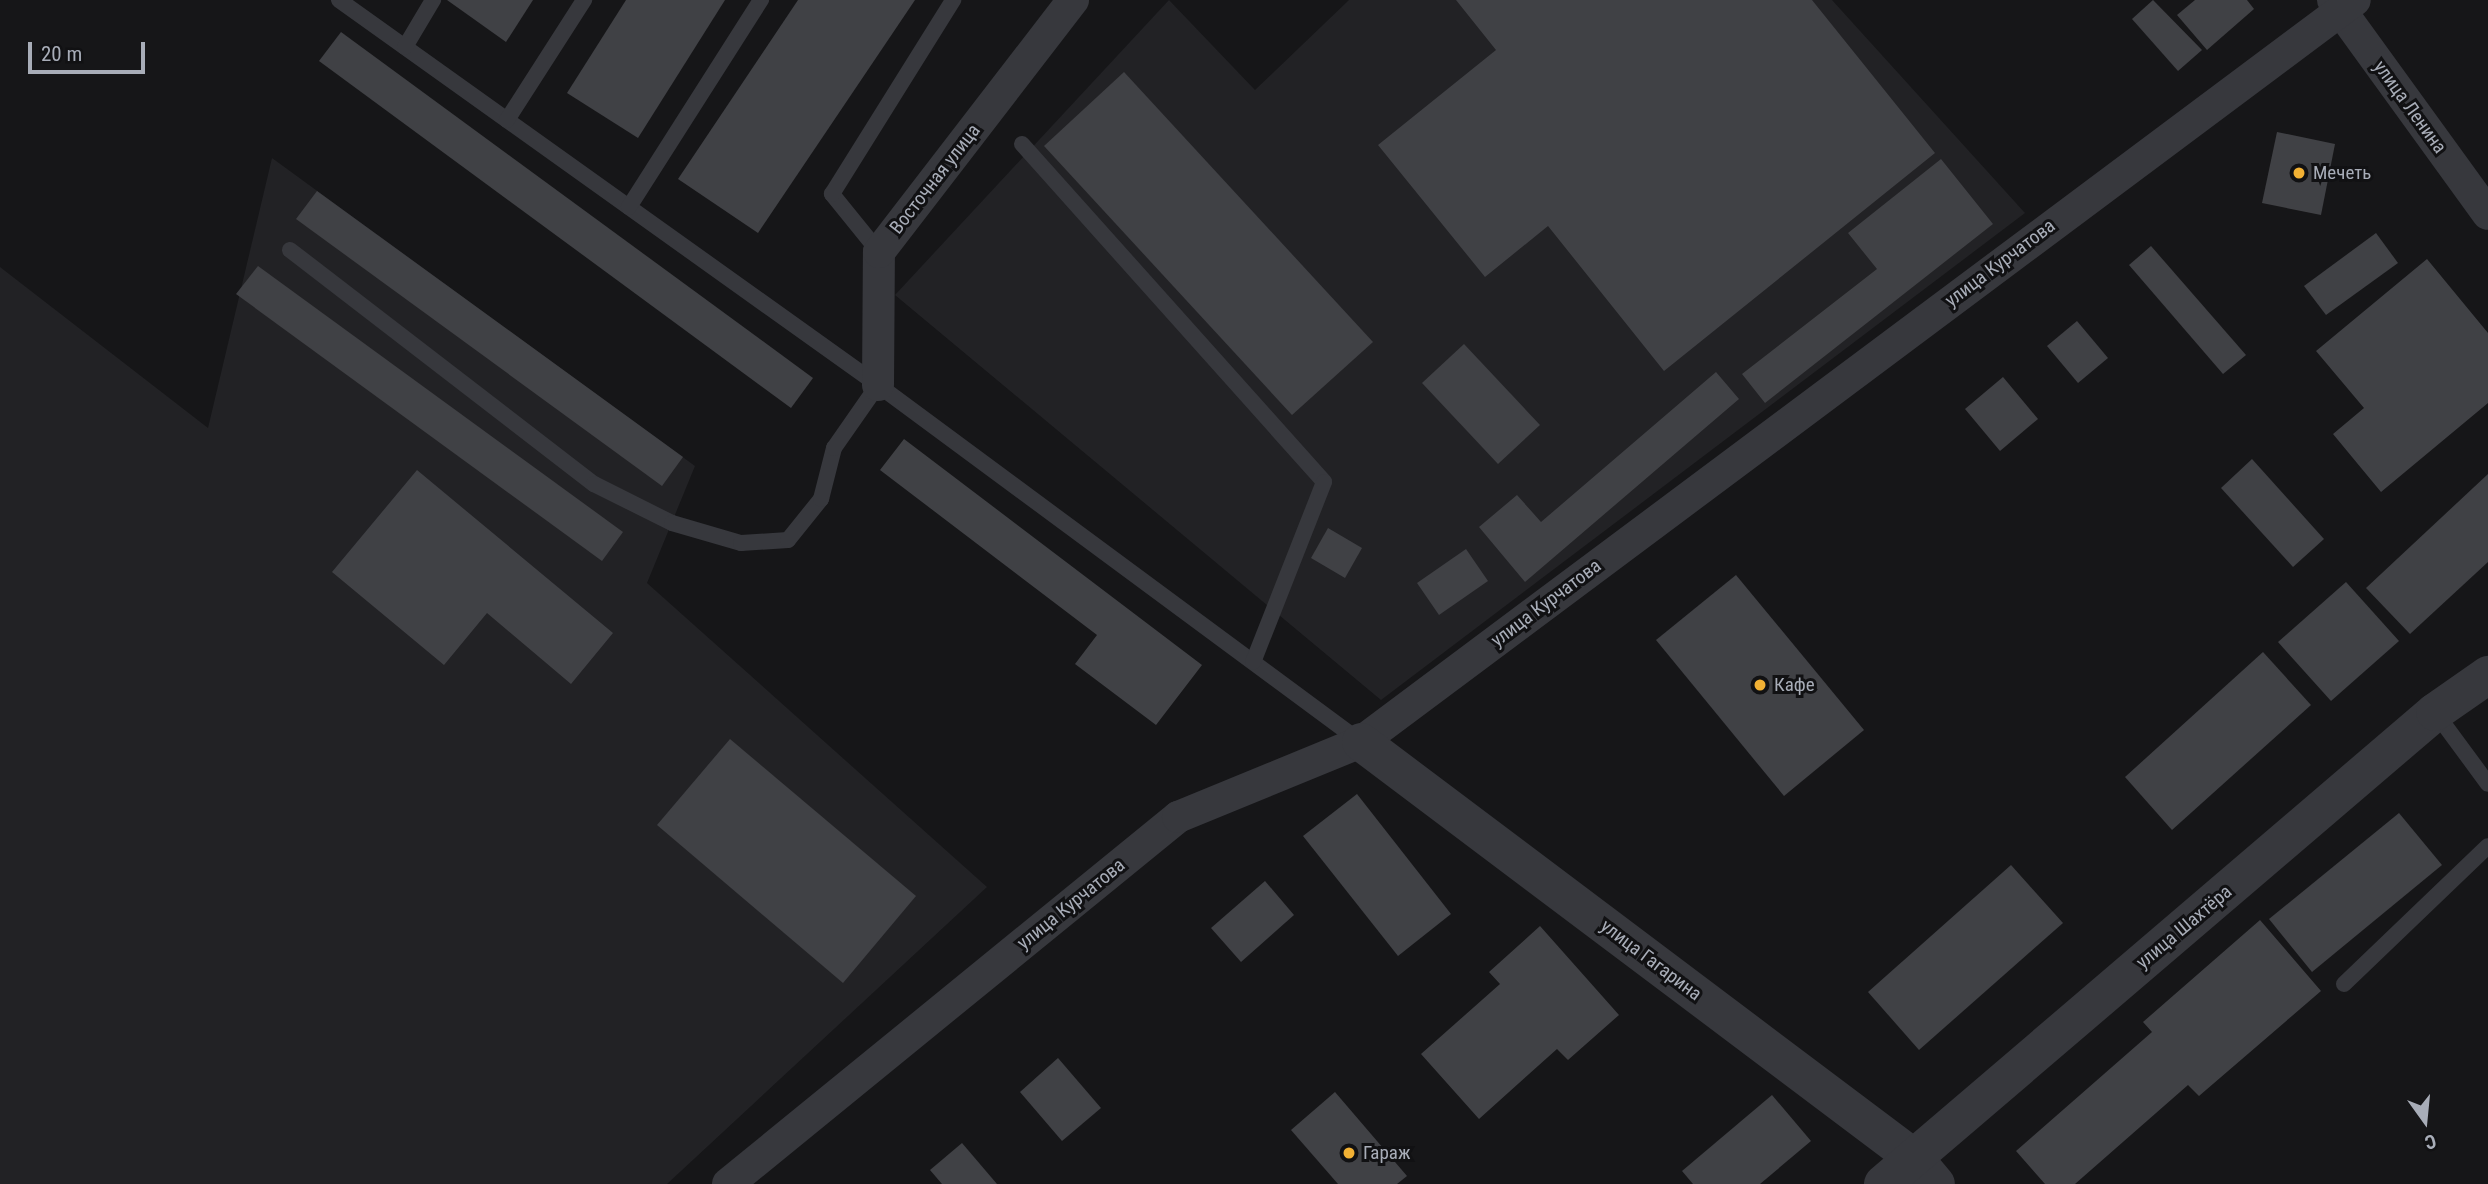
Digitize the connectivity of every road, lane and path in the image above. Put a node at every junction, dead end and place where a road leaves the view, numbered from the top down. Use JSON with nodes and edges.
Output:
{"nodes":[{"id":1,"x":340,"y":0,"type":"edge"},
{"id":2,"x":433,"y":0,"type":"edge"},
{"id":3,"x":584,"y":0,"type":"edge"},
{"id":4,"x":761,"y":0,"type":"edge"},
{"id":5,"x":953,"y":0,"type":"edge"},
{"id":6,"x":1073,"y":0,"type":"edge"},
{"id":7,"x":2339,"y":2,"type":"edge"},
{"id":8,"x":405,"y":47,"type":"junction"},
{"id":9,"x":507,"y":120,"type":"junction"},
{"id":10,"x":1022,"y":144,"type":"dead end"},
{"id":11,"x":629,"y":207,"type":"junction"},
{"id":12,"x":2488,"y":214,"type":"edge"},
{"id":13,"x":290,"y":250,"type":"dead end"},
{"id":14,"x":879,"y":253,"type":"junction"},
{"id":15,"x":878,"y":385,"type":"junction"},
{"id":16,"x":1253,"y":662,"type":"junction"},
{"id":17,"x":2488,"y":675,"type":"edge"},
{"id":18,"x":2435,"y":712,"type":"junction"},
{"id":19,"x":1361,"y":742,"type":"junction"},
{"id":20,"x":2488,"y":784,"type":"edge"},
{"id":21,"x":2488,"y":846,"type":"edge"},
{"id":22,"x":2344,"y":984,"type":"dead end"},
{"id":23,"x":1925,"y":1171,"type":"edge"},
{"id":24,"x":728,"y":1184,"type":"edge"},
{"id":25,"x":1883,"y":1184,"type":"edge"}],
"edges":[{"from":1,"to":8,"type":"lane"},
{"from":2,"to":8,"type":"lane"},
{"from":3,"to":9,"type":"lane"},
{"from":4,"to":11,"type":"lane"},
{"from":5,"to":14,"type":"lane"},
{"from":6,"to":14,"type":"street","name":"Восточная улица"},
{"from":7,"to":12,"type":"street","name":"улица Ленина"},
{"from":7,"to":19,"type":"street","name":"улица Курчатова"},
{"from":8,"to":9,"type":"lane"},
{"from":9,"to":11,"type":"lane"},
{"from":10,"to":16,"type":"lane"},
{"from":11,"to":15,"type":"lane"},
{"from":13,"to":15,"type":"lane"},
{"from":14,"to":15,"type":"street","name":"Восточная улица"},
{"from":15,"to":16,"type":"lane"},
{"from":16,"to":19,"type":"lane"},
{"from":17,"to":18,"type":"street","name":"улица Шахтёра"},
{"from":18,"to":20,"type":"lane"},
{"from":18,"to":23,"type":"street","name":"улица Шахтёра"},
{"from":19,"to":23,"type":"street","name":"улица Гагарина"},
{"from":19,"to":24,"type":"street","name":"улица Курчатова"},
{"from":21,"to":22,"type":"lane"},
{"from":23,"to":25,"type":"street","name":"улица Шахтёра"}]}
